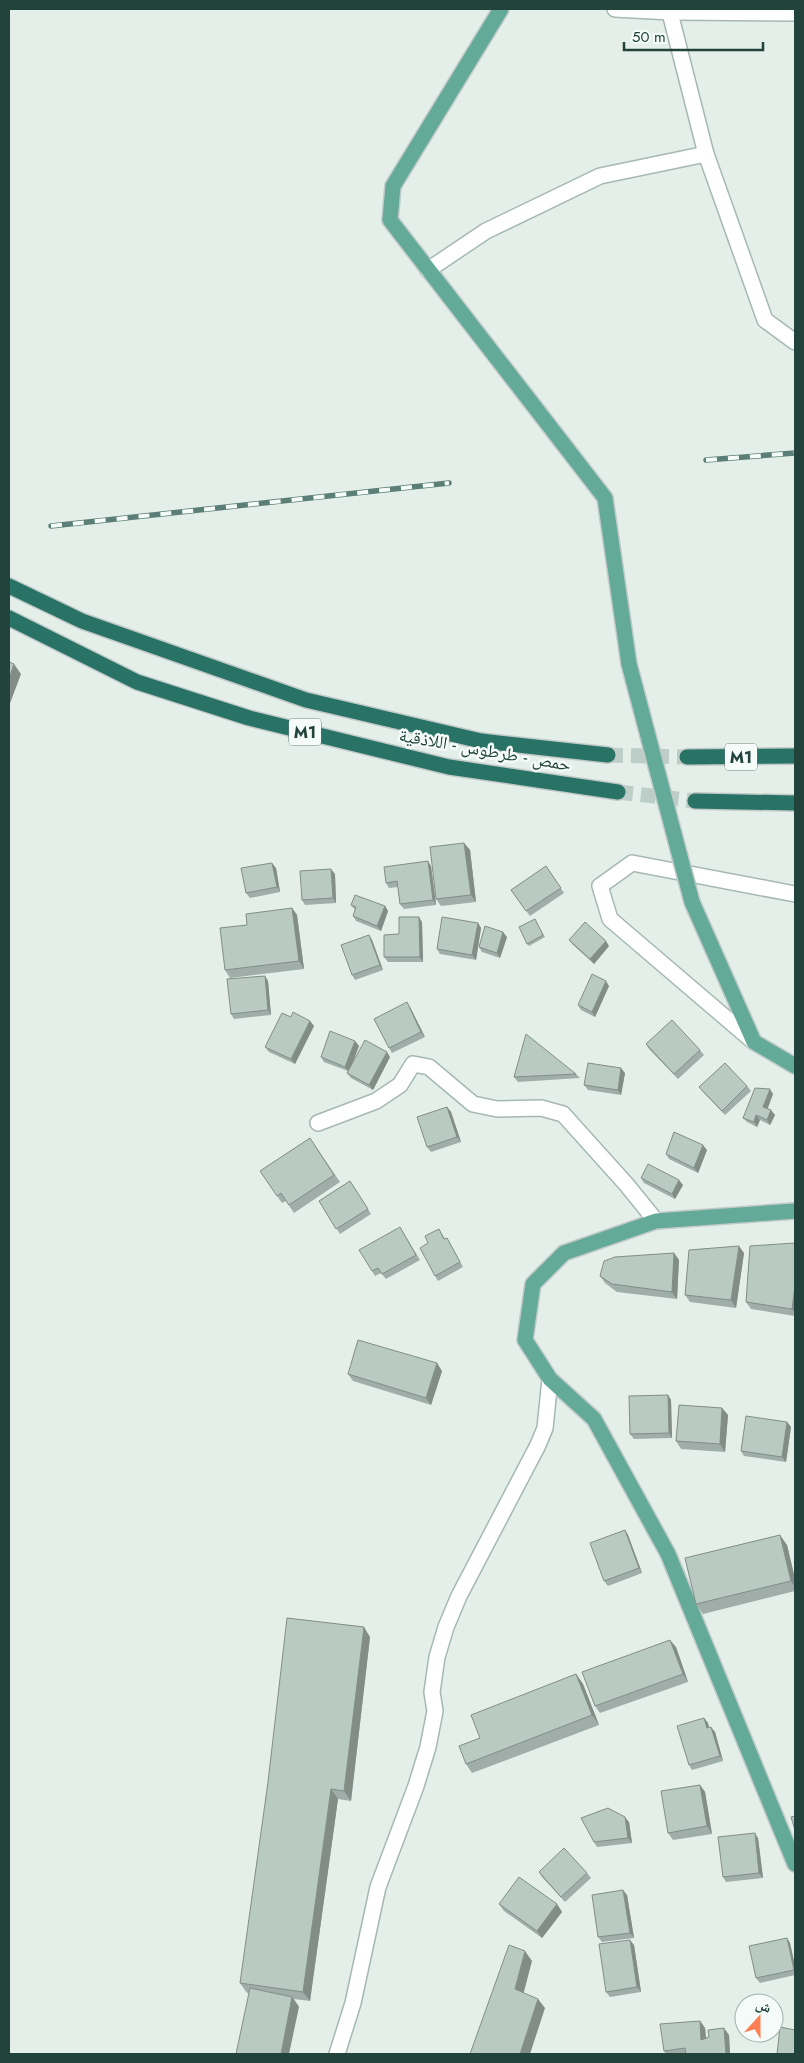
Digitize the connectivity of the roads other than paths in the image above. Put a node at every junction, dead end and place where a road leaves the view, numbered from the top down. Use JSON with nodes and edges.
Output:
{"nodes":[{"id":1,"x":501,"y":9,"type":"edge"},
{"id":2,"x":616,"y":9,"type":"edge"},
{"id":3,"x":670,"y":10,"type":"edge"},
{"id":4,"x":795,"y":13,"type":"edge"},
{"id":5,"x":706,"y":154,"type":"junction"},
{"id":6,"x":428,"y":270,"type":"junction"},
{"id":7,"x":795,"y":342,"type":"edge"},
{"id":8,"x":9,"y":586,"type":"edge"},
{"id":9,"x":9,"y":618,"type":"edge"},
{"id":10,"x":608,"y":756,"type":"tunnel mouth"},
{"id":11,"x":795,"y":756,"type":"edge"},
{"id":12,"x":687,"y":757,"type":"tunnel mouth"},
{"id":13,"x":618,"y":792,"type":"tunnel mouth"},
{"id":14,"x":695,"y":801,"type":"tunnel mouth"},
{"id":15,"x":795,"y":803,"type":"edge"},
{"id":16,"x":795,"y":894,"type":"edge"},
{"id":17,"x":754,"y":1042,"type":"junction"},
{"id":18,"x":795,"y":1066,"type":"edge"},
{"id":19,"x":318,"y":1123,"type":"dead end"},
{"id":20,"x":795,"y":1211,"type":"edge"},
{"id":21,"x":656,"y":1221,"type":"junction"},
{"id":22,"x":550,"y":1379,"type":"junction"},
{"id":23,"x":795,"y":1864,"type":"edge"},
{"id":24,"x":337,"y":2054,"type":"edge"}],
"edges":[{"from":1,"to":6,"type":"main road"},
{"from":2,"to":3,"type":"street"},
{"from":3,"to":4,"type":"street"},
{"from":3,"to":5,"type":"street"},
{"from":5,"to":6,"type":"street"},
{"from":5,"to":7,"type":"street"},
{"from":6,"to":17,"type":"main road","bridge":true},
{"from":8,"to":10,"type":"highway","name":"حمص - طرطوس - اللاذقية","number":"M1"},
{"from":9,"to":13,"type":"highway","name":"حمص - طرطوس - اللاذقية","number":"M1"},
{"from":11,"to":12,"type":"highway","number":"M1"},
{"from":14,"to":15,"type":"highway"},
{"from":16,"to":17,"type":"street"},
{"from":17,"to":18,"type":"main road"},
{"from":19,"to":21,"type":"street"},
{"from":20,"to":21,"type":"main road"},
{"from":21,"to":22,"type":"main road"},
{"from":22,"to":23,"type":"main road"},
{"from":22,"to":24,"type":"street"}]}
